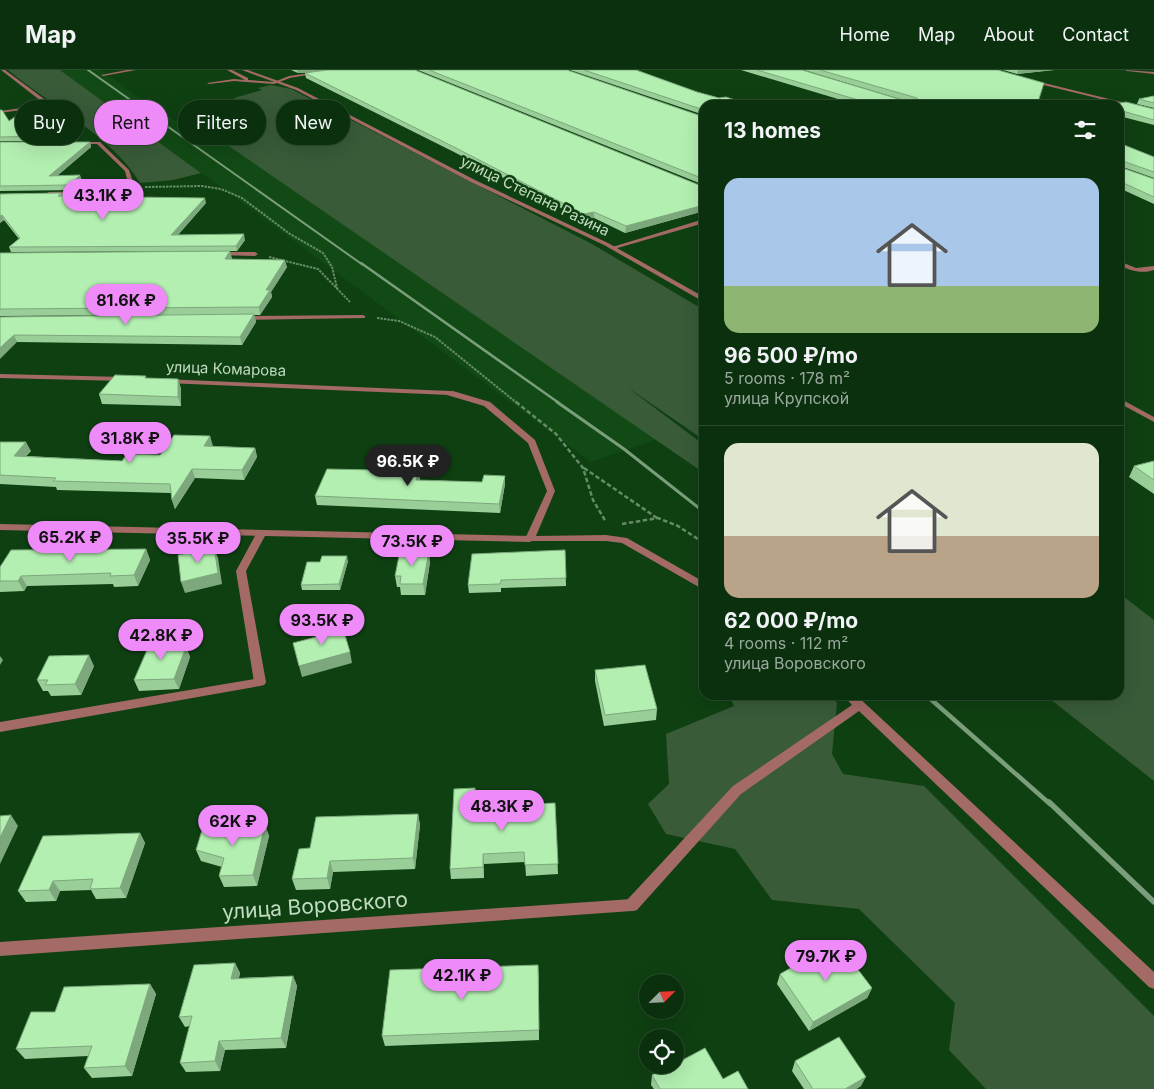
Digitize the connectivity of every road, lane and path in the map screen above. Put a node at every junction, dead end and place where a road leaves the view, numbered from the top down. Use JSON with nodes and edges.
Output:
{"nodes":[{"id":1,"x":3,"y":70,"type":"edge"},
{"id":2,"x":134,"y":70,"type":"edge"},
{"id":3,"x":229,"y":70,"type":"edge"},
{"id":4,"x":244,"y":70,"type":"edge"},
{"id":5,"x":1127,"y":70,"type":"edge"},
{"id":6,"x":321,"y":73,"type":"edge"},
{"id":7,"x":1154,"y":73,"type":"edge"},
{"id":8,"x":103,"y":75,"type":"dead end"},
{"id":9,"x":1028,"y":80,"type":"edge"},
{"id":10,"x":278,"y":82,"type":"junction"},
{"id":11,"x":208,"y":83,"type":"dead end"},
{"id":12,"x":254,"y":83,"type":"junction"},
{"id":13,"x":43,"y":100,"type":"edge"},
{"id":14,"x":1109,"y":100,"type":"edge"},
{"id":15,"x":1124,"y":104,"type":"edge"},
{"id":16,"x":15,"y":110,"type":"edge"},
{"id":17,"x":1154,"y":111,"type":"edge"},
{"id":18,"x":0,"y":112,"type":"edge"},
{"id":19,"x":84,"y":143,"type":"edge"},
{"id":20,"x":132,"y":188,"type":"junction"},
{"id":21,"x":46,"y":194,"type":"edge"},
{"id":22,"x":699,"y":222,"type":"edge"},
{"id":23,"x":612,"y":248,"type":"junction"},
{"id":24,"x":216,"y":254,"type":"edge"},
{"id":25,"x":255,"y":254,"type":"joint"},
{"id":26,"x":1124,"y":265,"type":"edge"},
{"id":27,"x":1154,"y":268,"type":"edge"},
{"id":28,"x":337,"y":289,"type":"junction"},
{"id":29,"x":699,"y":297,"type":"edge"},
{"id":30,"x":363,"y":316,"type":"joint"},
{"id":31,"x":236,"y":318,"type":"edge"},
{"id":32,"x":0,"y":376,"type":"edge"},
{"id":33,"x":136,"y":380,"type":"edge"},
{"id":34,"x":156,"y":380,"type":"edge"},
{"id":35,"x":1124,"y":403,"type":"edge"},
{"id":36,"x":1154,"y":420,"type":"edge"},
{"id":37,"x":583,"y":468,"type":"dead end"},
{"id":38,"x":658,"y":518,"type":"dead end"},
{"id":39,"x":0,"y":527,"type":"edge"},
{"id":40,"x":261,"y":534,"type":"junction"},
{"id":41,"x":530,"y":538,"type":"junction"},
{"id":42,"x":699,"y":584,"type":"edge"},
{"id":43,"x":854,"y":700,"type":"edge"},
{"id":44,"x":860,"y":705,"type":"junction"},
{"id":45,"x":0,"y":727,"type":"edge"},
{"id":46,"x":0,"y":949,"type":"edge"},
{"id":47,"x":1154,"y":982,"type":"edge"}],
"edges":[{"from":1,"to":13,"type":"street"},
{"from":2,"to":8,"type":"street"},
{"from":3,"to":12,"type":"street"},
{"from":4,"to":10,"type":"street","name":"улица Степана Разина"},
{"from":5,"to":7,"type":"street"},
{"from":6,"to":10,"type":"street"},
{"from":9,"to":14,"type":"street"},
{"from":10,"to":12,"type":"street"},
{"from":10,"to":23,"type":"street","name":"улица Степана Разина"},
{"from":11,"to":12,"type":"street"},
{"from":15,"to":17,"type":"street"},
{"from":16,"to":18,"type":"street"},
{"from":19,"to":20,"type":"street"},
{"from":20,"to":21,"type":"street"},
{"from":20,"to":28,"type":"path"},
{"from":22,"to":23,"type":"street"},
{"from":23,"to":29,"type":"street","name":"улица Степана Разина"},
{"from":24,"to":25,"type":"street"},
{"from":25,"to":28,"type":"path"},
{"from":26,"to":27,"type":"street"},
{"from":28,"to":30,"type":"path"},
{"from":30,"to":31,"type":"street"},
{"from":32,"to":33,"type":"street"},
{"from":34,"to":41,"type":"street","name":"улица Комарова"},
{"from":35,"to":36,"type":"street"},
{"from":37,"to":38,"type":"path"},
{"from":39,"to":40,"type":"street"},
{"from":40,"to":41,"type":"street"},
{"from":40,"to":45,"type":"street"},
{"from":41,"to":42,"type":"street"},
{"from":43,"to":44,"type":"street"},
{"from":44,"to":46,"type":"street","name":"улица Воровского"},
{"from":44,"to":47,"type":"street"}]}
